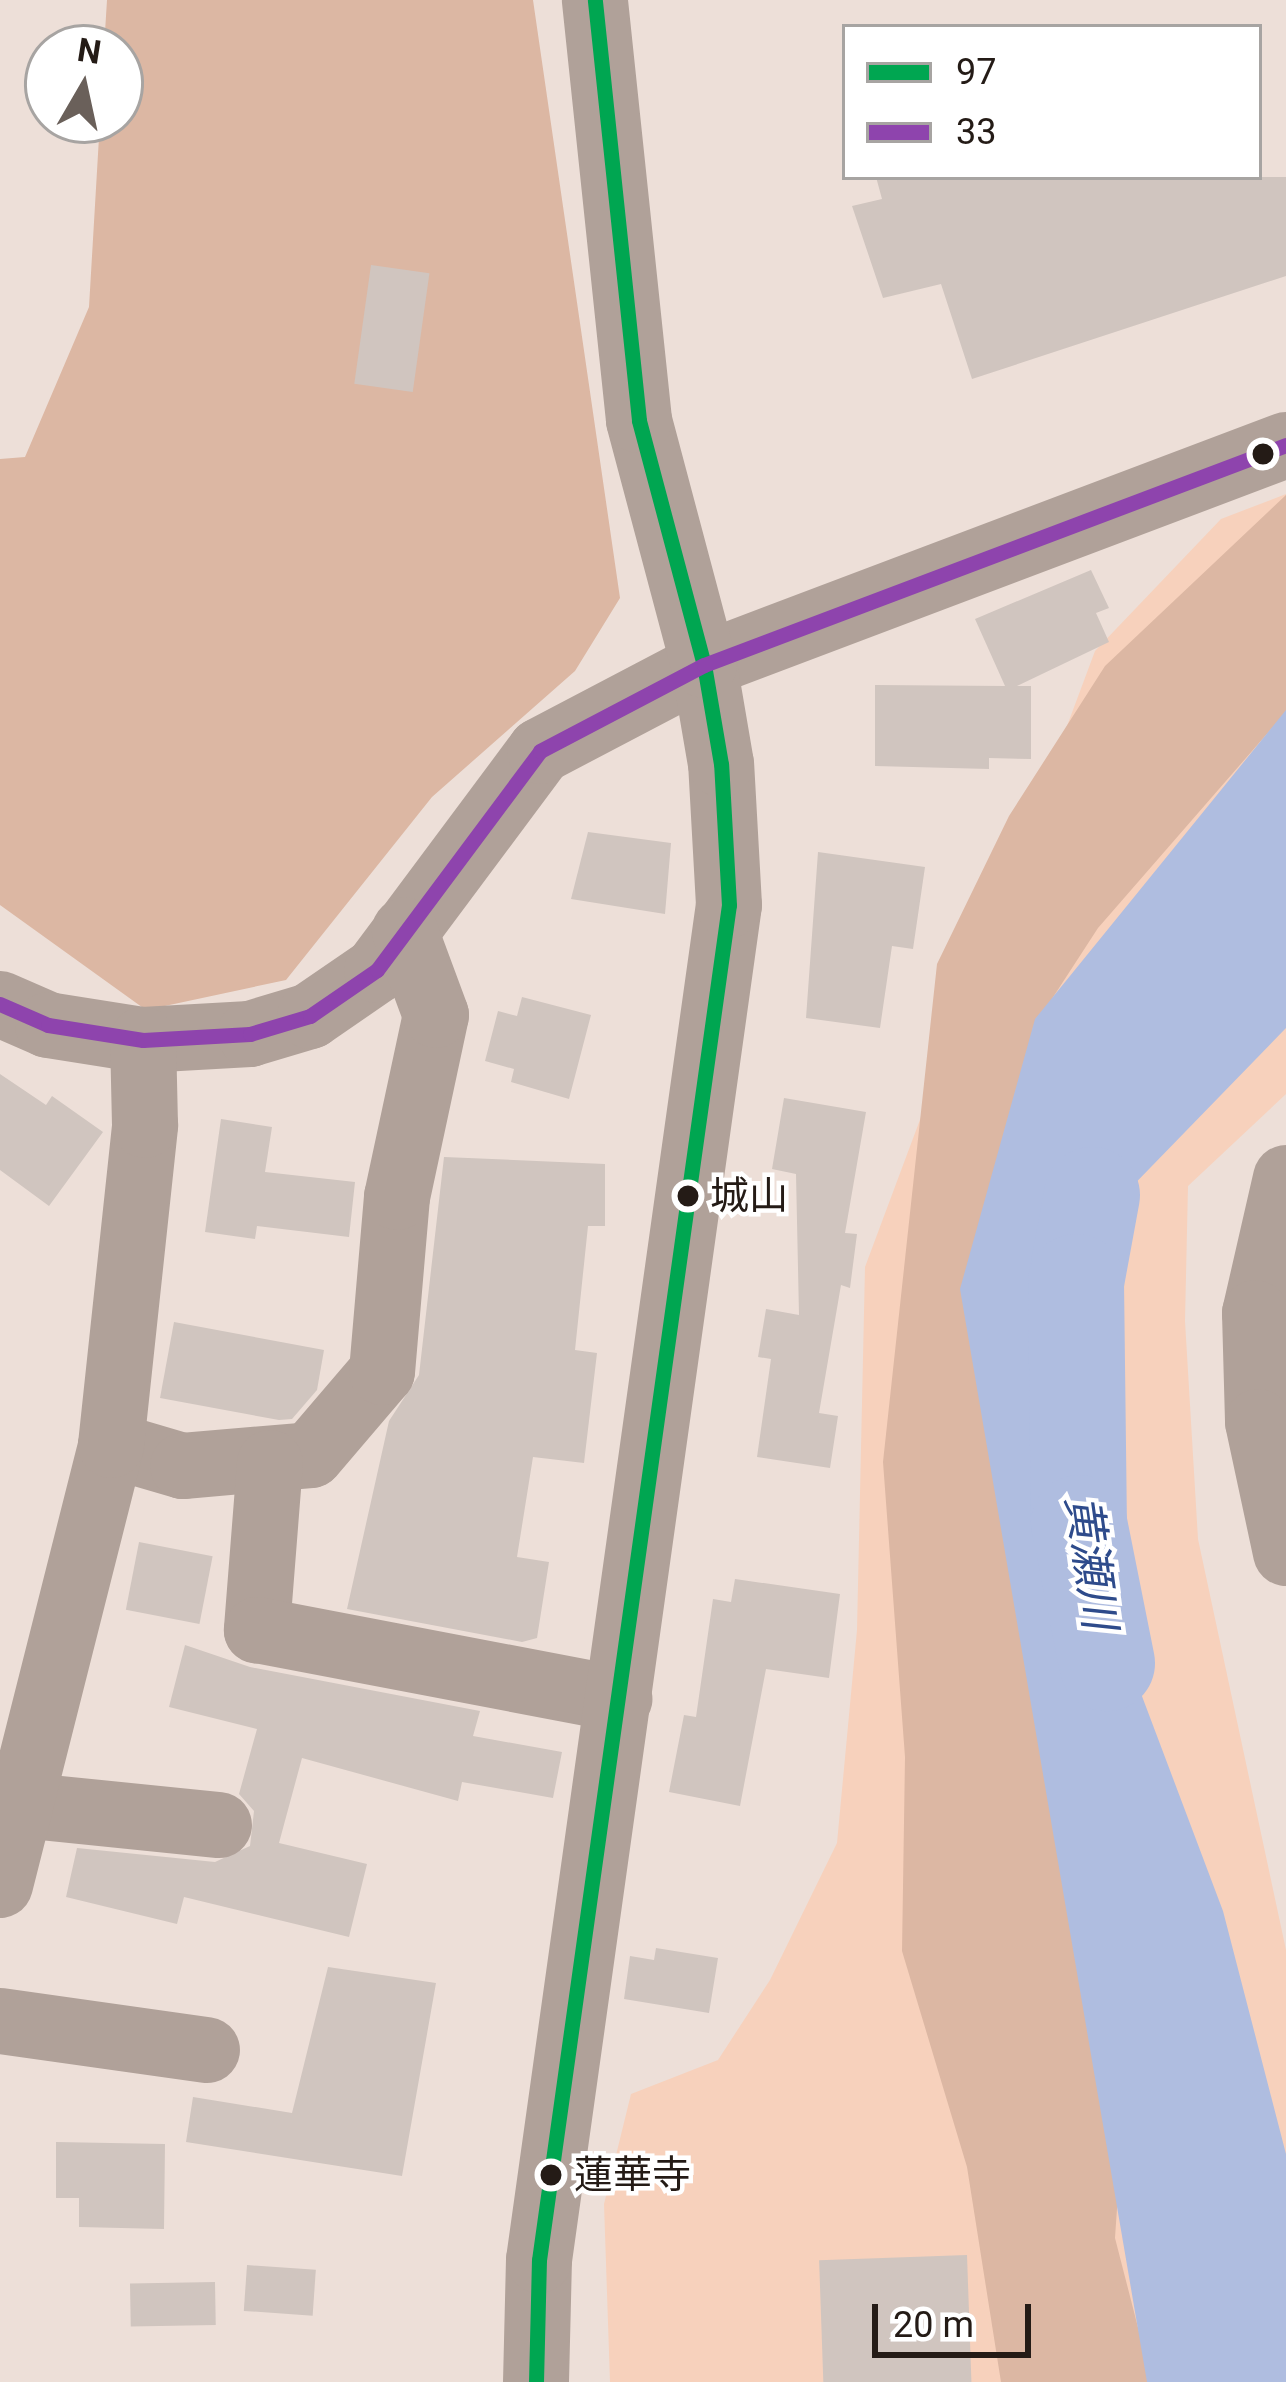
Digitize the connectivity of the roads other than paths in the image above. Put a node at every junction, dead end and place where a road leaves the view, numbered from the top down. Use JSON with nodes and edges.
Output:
{"nodes":[{"id":1,"x":595,"y":0,"type":"edge"},
{"id":2,"x":1286,"y":445,"type":"edge"},
{"id":3,"x":704,"y":665,"type":"junction"},
{"id":4,"x":405,"y":931,"type":"junction"},
{"id":5,"x":0,"y":1004,"type":"edge"},
{"id":6,"x":143,"y":1040,"type":"junction"},
{"id":7,"x":1286,"y":1178,"type":"edge"},
{"id":8,"x":111,"y":1445,"type":"junction"},
{"id":9,"x":270,"y":1462,"type":"junction"},
{"id":10,"x":1286,"y":1552,"type":"edge"},
{"id":11,"x":619,"y":1699,"type":"junction"},
{"id":12,"x":21,"y":1805,"type":"junction"},
{"id":13,"x":219,"y":1825,"type":"dead end"},
{"id":14,"x":0,"y":1885,"type":"edge"},
{"id":15,"x":0,"y":2021,"type":"edge"},
{"id":16,"x":207,"y":2050,"type":"dead end"},
{"id":17,"x":536,"y":2382,"type":"edge"}],
"edges":[{"from":1,"to":3,"type":"street"},
{"from":2,"to":3,"type":"street"},
{"from":3,"to":4,"type":"street"},
{"from":3,"to":11,"type":"street"},
{"from":4,"to":6,"type":"street"},
{"from":4,"to":9,"type":"street"},
{"from":5,"to":6,"type":"street"},
{"from":6,"to":8,"type":"street"},
{"from":7,"to":10,"type":"street"},
{"from":8,"to":9,"type":"street"},
{"from":8,"to":12,"type":"street"},
{"from":9,"to":11,"type":"street"},
{"from":11,"to":17,"type":"street"},
{"from":12,"to":13,"type":"street"},
{"from":12,"to":14,"type":"street"},
{"from":15,"to":16,"type":"street"}]}
